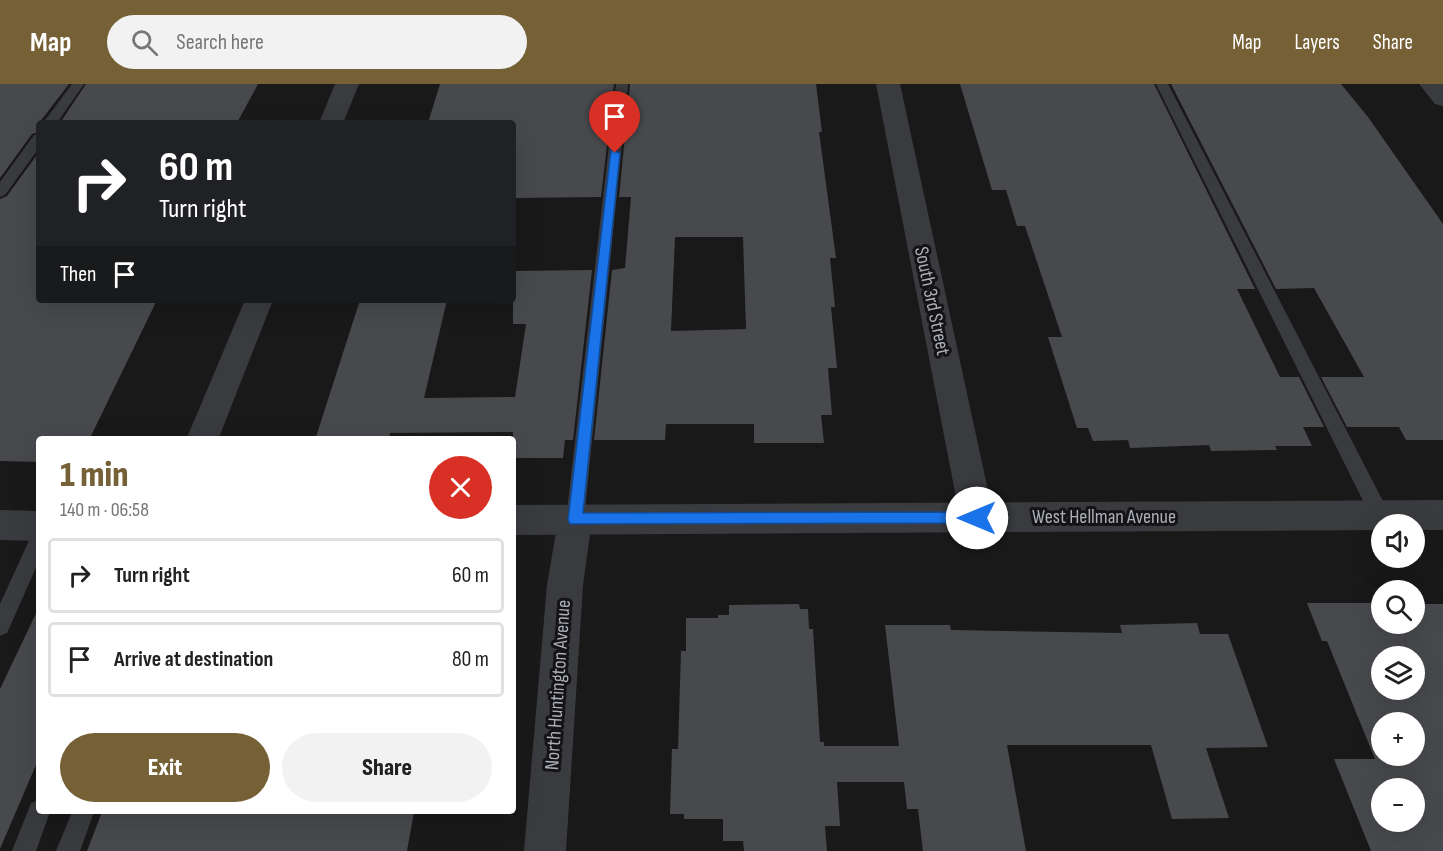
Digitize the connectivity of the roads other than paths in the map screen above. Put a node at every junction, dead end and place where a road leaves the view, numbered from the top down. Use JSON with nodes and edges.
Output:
{"nodes":[{"id":1,"x":78,"y":84,"type":"edge"},
{"id":2,"x":346,"y":84,"type":"edge"},
{"id":3,"x":622,"y":84,"type":"edge"},
{"id":4,"x":888,"y":84,"type":"edge"},
{"id":5,"x":1162,"y":84,"type":"edge"},
{"id":6,"x":1431,"y":84,"type":"edge"},
{"id":7,"x":1443,"y":99,"type":"edge"},
{"id":8,"x":52,"y":120,"type":"edge"},
{"id":9,"x":332,"y":120,"type":"edge"},
{"id":10,"x":36,"y":142,"type":"edge"},
{"id":11,"x":0,"y":192,"type":"edge"},
{"id":12,"x":257,"y":303,"type":"edge"},
{"id":13,"x":204,"y":436,"type":"edge"},
{"id":14,"x":1379,"y":514,"type":"edge"},
{"id":15,"x":1371,"y":515,"type":"edge"},
{"id":16,"x":1425,"y":515,"type":"edge"},
{"id":17,"x":1443,"y":515,"type":"edge"},
{"id":18,"x":977,"y":518,"type":"junction"},
{"id":19,"x":516,"y":520,"type":"edge"},
{"id":20,"x":575,"y":520,"type":"junction"},
{"id":21,"x":0,"y":525,"type":"edge"},
{"id":22,"x":36,"y":526,"type":"edge"},
{"id":23,"x":36,"y":547,"type":"edge"},
{"id":24,"x":0,"y":626,"type":"edge"},
{"id":25,"x":38,"y":814,"type":"edge"},
{"id":26,"x":82,"y":814,"type":"edge"},
{"id":27,"x":24,"y":851,"type":"edge"},
{"id":28,"x":68,"y":851,"type":"edge"},
{"id":29,"x":545,"y":851,"type":"edge"}],
"edges":[{"from":1,"to":8,"type":"lane"},
{"from":2,"to":9,"type":"street"},
{"from":3,"to":20,"type":"lane"},
{"from":4,"to":18,"type":"street","name":"South 3rd Street"},
{"from":5,"to":14,"type":"lane"},
{"from":6,"to":7,"type":"street"},
{"from":10,"to":11,"type":"lane"},
{"from":12,"to":13,"type":"street"},
{"from":15,"to":18,"type":"street","name":"West Hellman Avenue"},
{"from":16,"to":17,"type":"street","name":"West Hellman Avenue"},
{"from":18,"to":20,"type":"street","name":"West Hellman Avenue"},
{"from":19,"to":20,"type":"street","name":"West Hellman Avenue"},
{"from":20,"to":29,"type":"street","name":"North Huntington Avenue"},
{"from":21,"to":22,"type":"street"},
{"from":23,"to":24,"type":"lane"},
{"from":25,"to":27,"type":"lane"},
{"from":26,"to":28,"type":"lane"}]}
